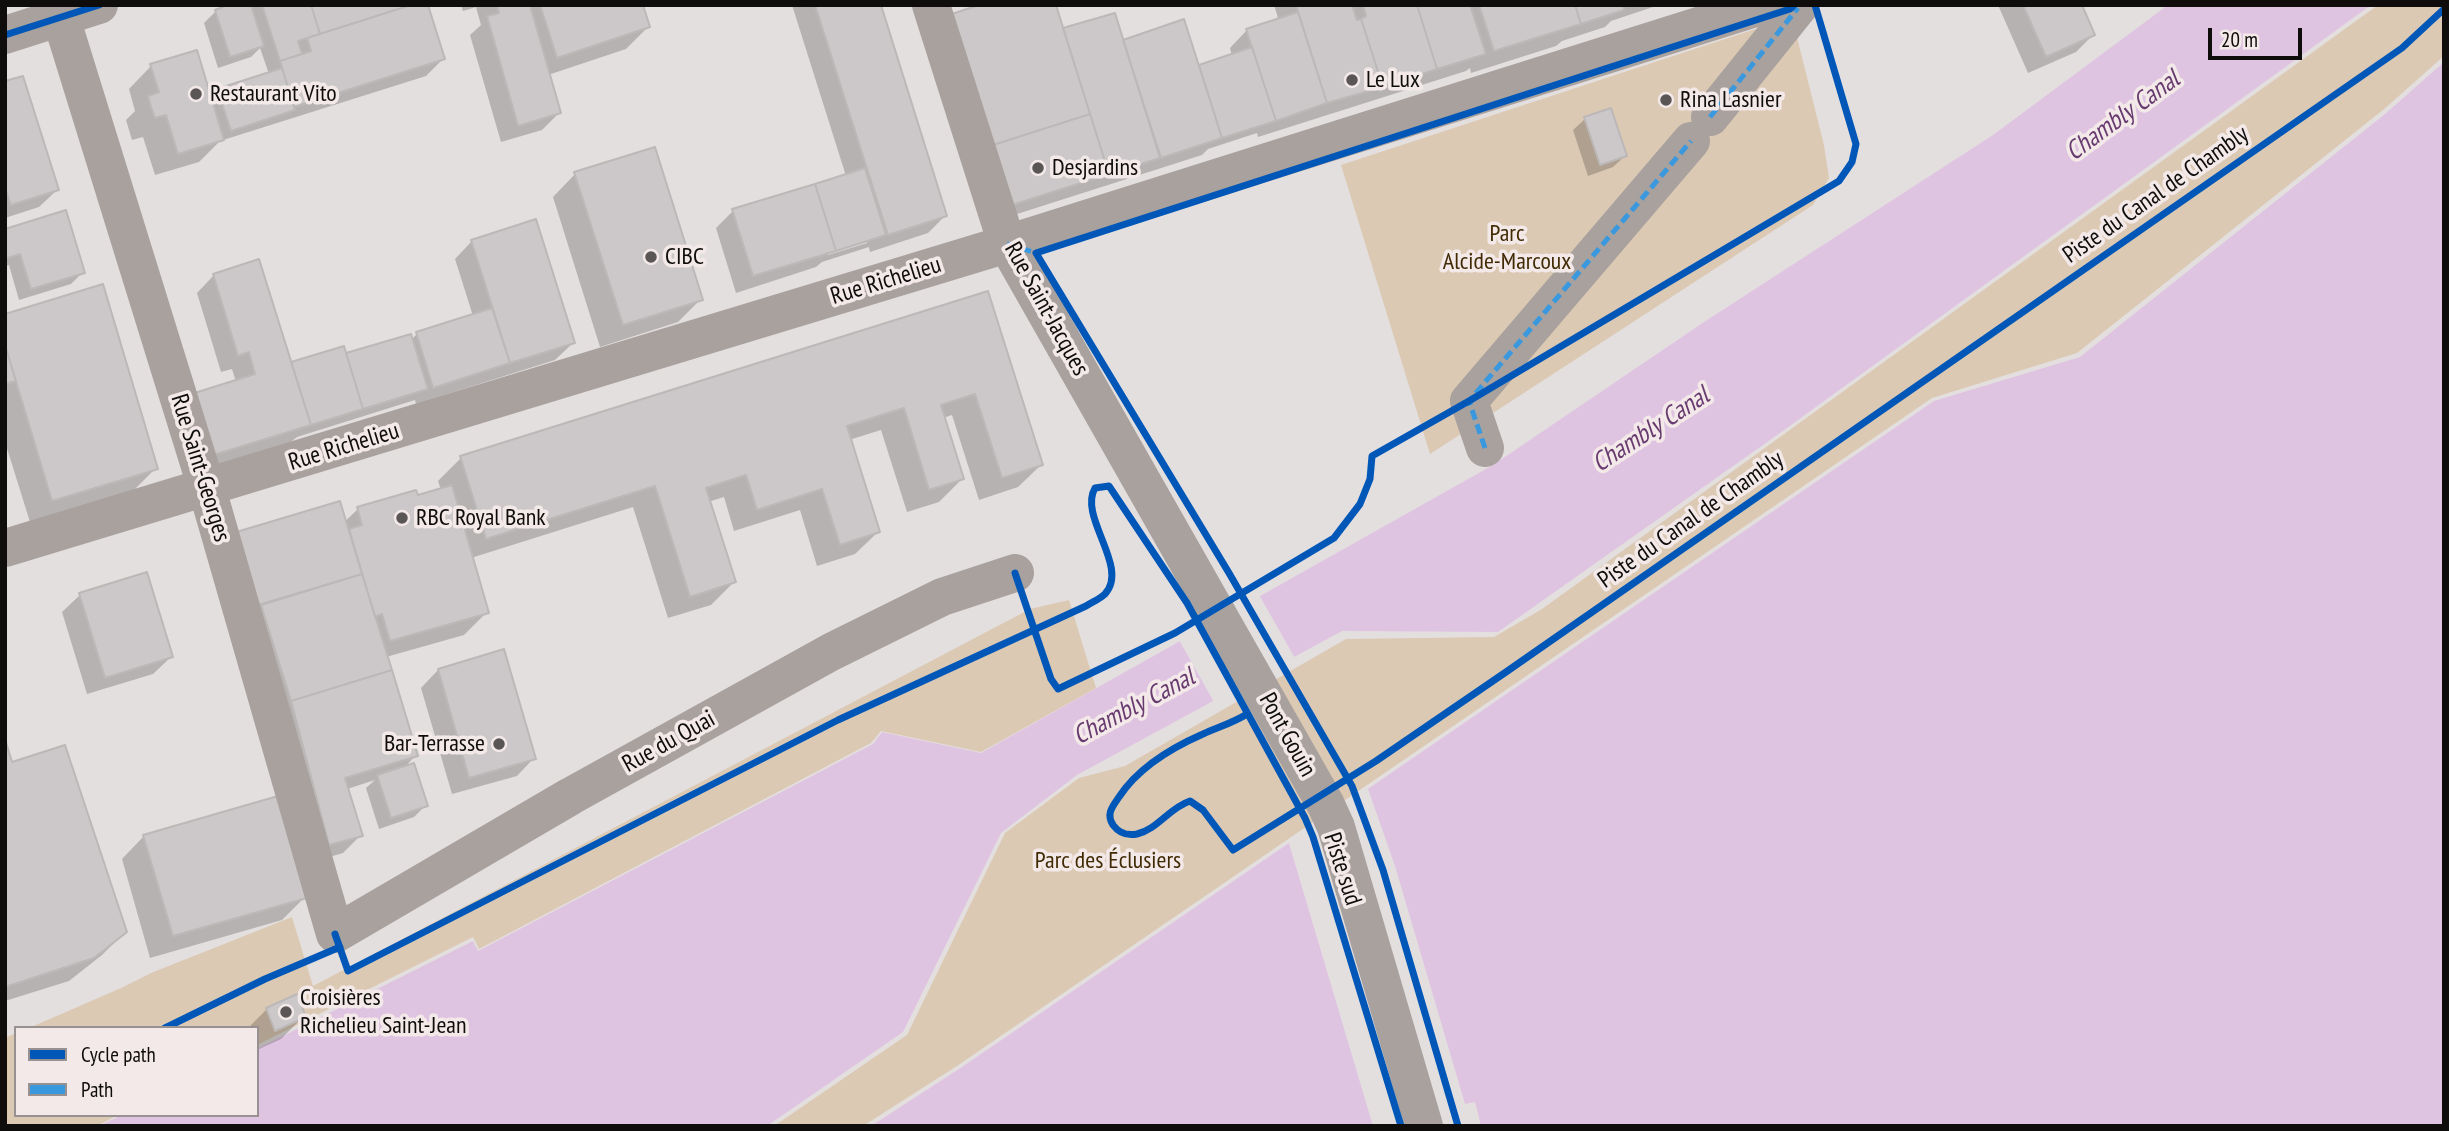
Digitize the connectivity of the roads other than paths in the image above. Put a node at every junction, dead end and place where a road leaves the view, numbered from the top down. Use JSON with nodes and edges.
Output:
{"nodes":[{"id":1,"x":99,"y":5,"type":"edge"},
{"id":2,"x":931,"y":5,"type":"edge"},
{"id":3,"x":1765,"y":5,"type":"edge"},
{"id":4,"x":1800,"y":5,"type":"edge"},
{"id":5,"x":59,"y":11,"type":"edge"},
{"id":6,"x":5,"y":35,"type":"edge"},
{"id":7,"x":1007,"y":244,"type":"junction"},
{"id":8,"x":1485,"y":448,"type":"dead end"},
{"id":9,"x":207,"y":489,"type":"junction"},
{"id":10,"x":5,"y":548,"type":"edge"},
{"id":11,"x":1015,"y":573,"type":"dead end"},
{"id":12,"x":1207,"y":592,"type":"joint"},
{"id":13,"x":335,"y":934,"type":"joint"},
{"id":14,"x":1424,"y":1126,"type":"edge"}],
"edges":[{"from":1,"to":5,"type":"street"},
{"from":2,"to":7,"type":"street","name":"Rue Saint-Jacques"},
{"from":3,"to":7,"type":"street","name":"Rue Richelieu"},
{"from":4,"to":8,"type":"street"},
{"from":5,"to":6,"type":"street"},
{"from":5,"to":9,"type":"street","name":"Rue Saint-Georges"},
{"from":7,"to":9,"type":"street","name":"Rue Richelieu"},
{"from":7,"to":12,"type":"street","name":"Rue Saint-Jacques"},
{"from":9,"to":10,"type":"street","name":"Rue Richelieu"},
{"from":9,"to":13,"type":"street","name":"Rue Saint-Georges"},
{"from":11,"to":13,"type":"street","name":"Rue du Quai"},
{"from":12,"to":14,"type":"street","name":"Pont Gouin"}]}
